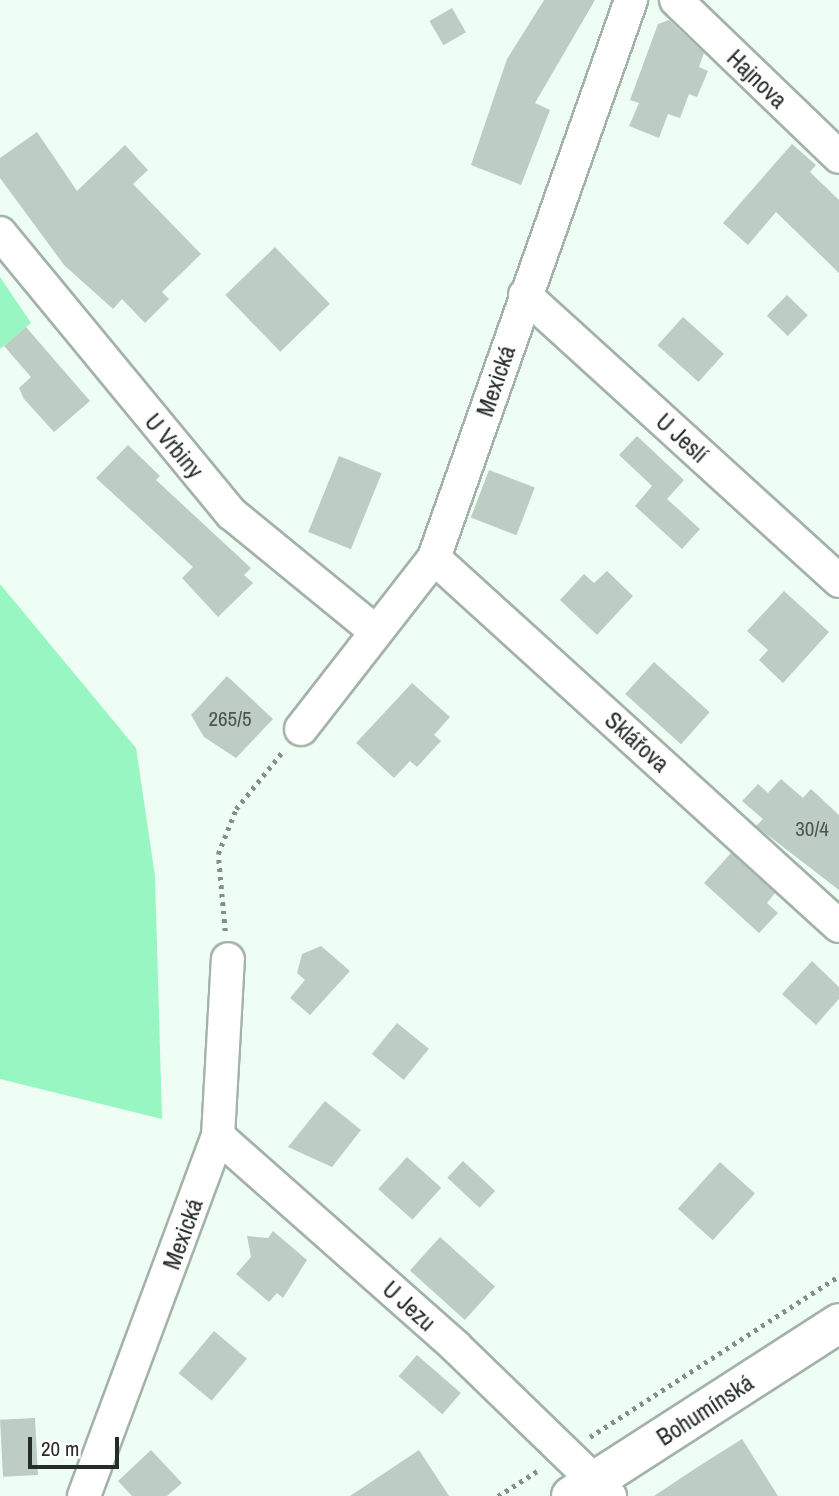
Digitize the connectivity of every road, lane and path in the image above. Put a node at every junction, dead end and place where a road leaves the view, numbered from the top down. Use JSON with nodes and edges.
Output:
{"nodes":[{"id":1,"x":631,"y":0,"type":"edge"},
{"id":2,"x":676,"y":0,"type":"edge"},
{"id":3,"x":839,"y":157,"type":"edge"},
{"id":4,"x":0,"y":233,"type":"edge"},
{"id":5,"x":525,"y":295,"type":"junction"},
{"id":6,"x":434,"y":558,"type":"junction"},
{"id":7,"x":839,"y":581,"type":"edge"},
{"id":8,"x":376,"y":632,"type":"junction"},
{"id":9,"x":301,"y":729,"type":"joint"},
{"id":10,"x":839,"y":926,"type":"edge"},
{"id":11,"x":228,"y":959,"type":"joint"},
{"id":12,"x":218,"y":1136,"type":"junction"},
{"id":13,"x":839,"y":1276,"type":"edge"},
{"id":14,"x":839,"y":1323,"type":"edge"},
{"id":15,"x":567,"y":1452,"type":"junction"},
{"id":16,"x":592,"y":1491,"type":"edge"},
{"id":17,"x":84,"y":1496,"type":"edge"},
{"id":18,"x":498,"y":1496,"type":"edge"}],
"edges":[{"from":1,"to":5,"type":"street","name":"Mexická"},
{"from":2,"to":3,"type":"street","name":"Hajnova"},
{"from":4,"to":8,"type":"street","name":"U Vrbiny"},
{"from":5,"to":6,"type":"street","name":"Mexická"},
{"from":5,"to":7,"type":"street","name":"U Jeslí"},
{"from":6,"to":8,"type":"street","name":"Mexická"},
{"from":6,"to":10,"type":"street","name":"Sklářova"},
{"from":8,"to":9,"type":"street","name":"Mexická"},
{"from":9,"to":11,"type":"path"},
{"from":11,"to":12,"type":"street","name":"Mexická"},
{"from":12,"to":15,"type":"street","name":"U Jezu"},
{"from":12,"to":17,"type":"street","name":"Mexická"},
{"from":13,"to":15,"type":"path"},
{"from":14,"to":16,"type":"main road","name":"Bohumínská"},
{"from":15,"to":16,"type":"street","name":"U Jezu"},
{"from":15,"to":18,"type":"path"}]}
